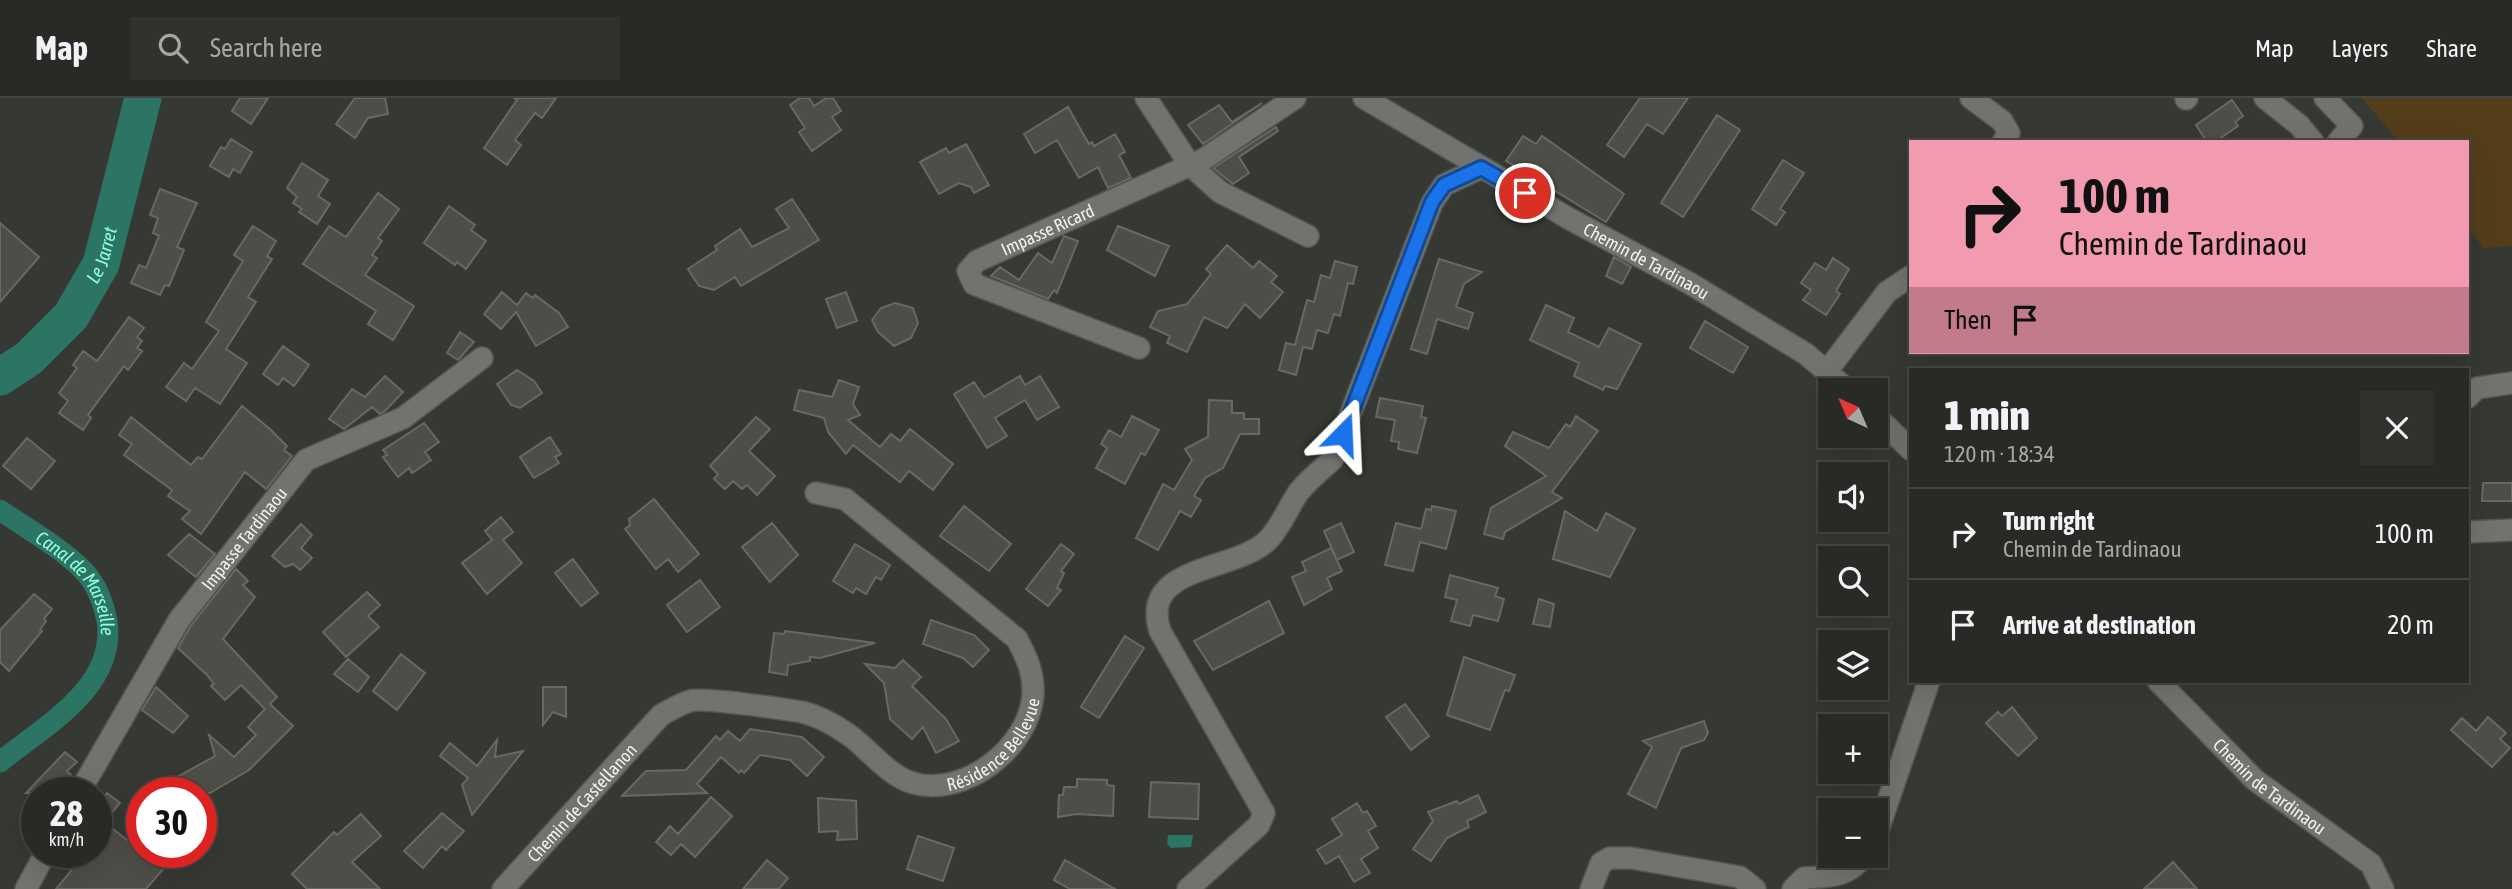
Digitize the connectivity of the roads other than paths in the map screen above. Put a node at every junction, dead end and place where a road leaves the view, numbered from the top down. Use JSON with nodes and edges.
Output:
{"nodes":[{"id":1,"x":1146,"y":98,"type":"edge"},
{"id":2,"x":1295,"y":98,"type":"edge"},
{"id":3,"x":1364,"y":98,"type":"edge"},
{"id":4,"x":1971,"y":98,"type":"edge"},
{"id":5,"x":2264,"y":98,"type":"edge"},
{"id":6,"x":2325,"y":98,"type":"edge"},
{"id":7,"x":2004,"y":140,"type":"edge"},
{"id":8,"x":2311,"y":140,"type":"edge"},
{"id":9,"x":2340,"y":140,"type":"edge"},
{"id":10,"x":1190,"y":165,"type":"junction"},
{"id":11,"x":1481,"y":168,"type":"junction"},
{"id":12,"x":1308,"y":236,"type":"dead end"},
{"id":13,"x":1909,"y":277,"type":"edge"},
{"id":14,"x":1139,"y":348,"type":"dead end"},
{"id":15,"x":482,"y":358,"type":"dead end"},
{"id":16,"x":1827,"y":371,"type":"junction"},
{"id":17,"x":1835,"y":378,"type":"edge"},
{"id":18,"x":2512,"y":383,"type":"edge"},
{"id":19,"x":2469,"y":396,"type":"edge"},
{"id":20,"x":1888,"y":428,"type":"edge"},
{"id":21,"x":1909,"y":448,"type":"edge"},
{"id":22,"x":816,"y":493,"type":"dead end"},
{"id":23,"x":2512,"y":530,"type":"edge"},
{"id":24,"x":2469,"y":532,"type":"edge"},
{"id":25,"x":1928,"y":683,"type":"edge"},
{"id":26,"x":2160,"y":683,"type":"edge"},
{"id":27,"x":661,"y":715,"type":"joint"},
{"id":28,"x":88,"y":777,"type":"edge"},
{"id":29,"x":1888,"y":801,"type":"edge"},
{"id":30,"x":37,"y":868,"type":"edge"},
{"id":31,"x":1854,"y":868,"type":"edge"},
{"id":32,"x":26,"y":889,"type":"edge"},
{"id":33,"x":502,"y":889,"type":"edge"},
{"id":34,"x":1188,"y":889,"type":"edge"},
{"id":35,"x":1591,"y":889,"type":"edge"},
{"id":36,"x":1755,"y":889,"type":"edge"},
{"id":37,"x":1793,"y":889,"type":"edge"},
{"id":38,"x":2383,"y":889,"type":"edge"}],
"edges":[{"from":1,"to":10,"type":"street"},
{"from":2,"to":10,"type":"street","name":"Impasse Ricard"},
{"from":3,"to":11,"type":"street","name":"Chemin de Tardinaou"},
{"from":4,"to":7,"type":"street"},
{"from":5,"to":8,"type":"street"},
{"from":6,"to":9,"type":"street"},
{"from":10,"to":12,"type":"street"},
{"from":10,"to":14,"type":"street","name":"Impasse Ricard"},
{"from":11,"to":16,"type":"street","name":"Chemin de Tardinaou"},
{"from":11,"to":34,"type":"street"},
{"from":13,"to":16,"type":"street"},
{"from":15,"to":28,"type":"street","name":"Impasse Tardinaou"},
{"from":16,"to":17,"type":"street","name":"Chemin de Tardinaou"},
{"from":18,"to":19,"type":"street"},
{"from":20,"to":21,"type":"street"},
{"from":22,"to":27,"type":"street","name":"Résidence Bellevue"},
{"from":23,"to":24,"type":"street"},
{"from":25,"to":29,"type":"street"},
{"from":26,"to":38,"type":"street","name":"Chemin de Tardinaou"},
{"from":27,"to":33,"type":"street","name":"Chemin de Castellanon"},
{"from":30,"to":32,"type":"street"},
{"from":31,"to":37,"type":"street"},
{"from":35,"to":36,"type":"street"}]}
